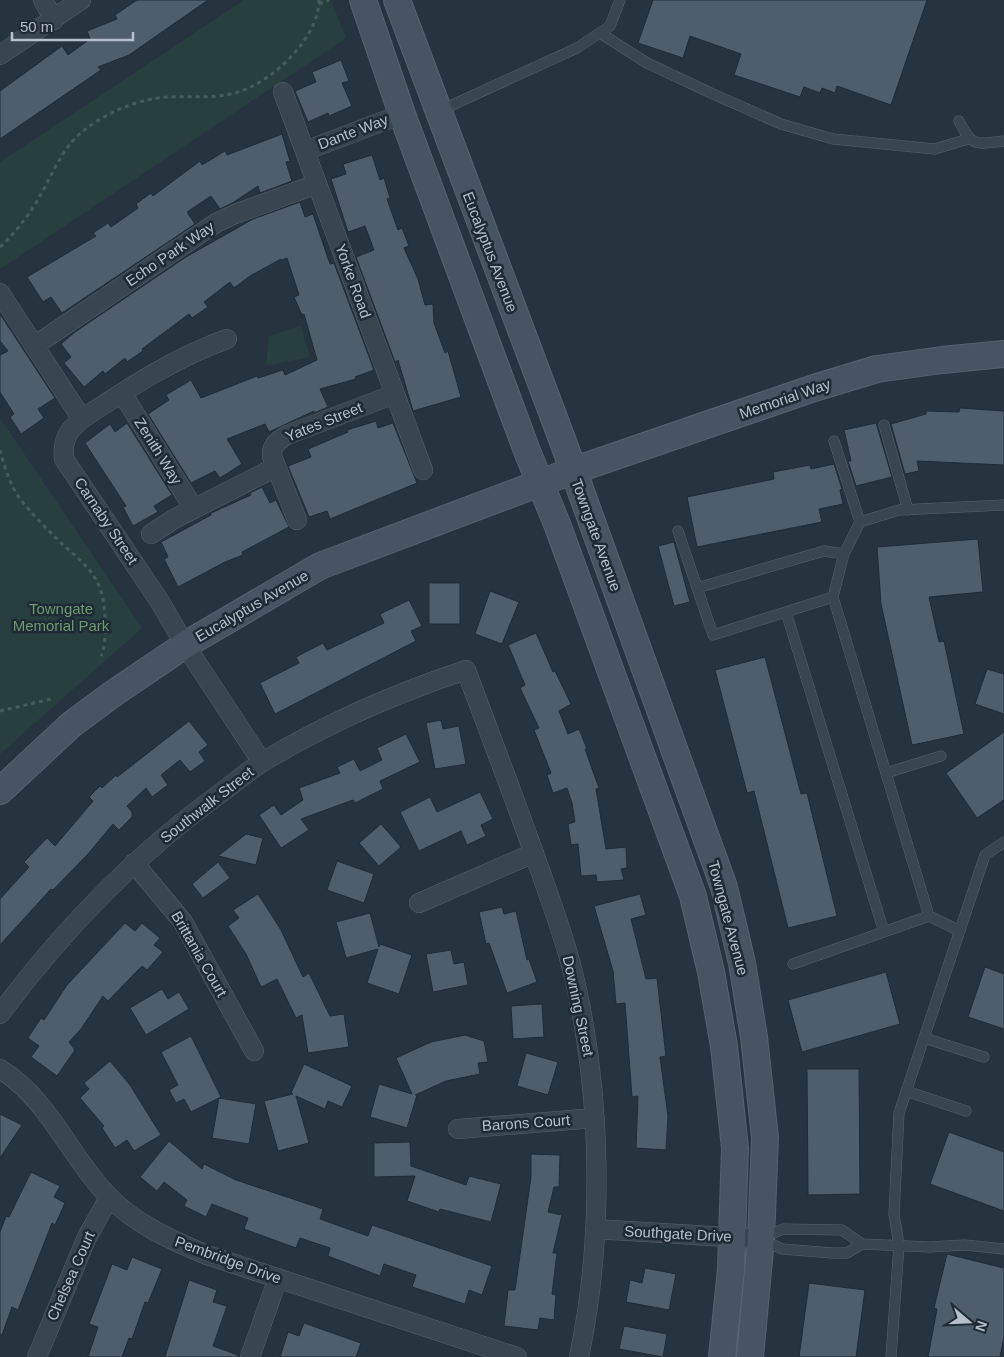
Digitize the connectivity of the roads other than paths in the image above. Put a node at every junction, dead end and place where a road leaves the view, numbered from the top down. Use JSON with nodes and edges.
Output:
{"nodes":[{"id":1,"x":43,"y":0,"type":"edge"},
{"id":2,"x":81,"y":0,"type":"edge"},
{"id":3,"x":363,"y":0,"type":"edge"},
{"id":4,"x":379,"y":0,"type":"edge"},
{"id":5,"x":397,"y":0,"type":"edge"},
{"id":6,"x":620,"y":0,"type":"edge"},
{"id":7,"x":54,"y":20,"type":"junction"},
{"id":8,"x":600,"y":33,"type":"junction"},
{"id":9,"x":0,"y":55,"type":"edge"},
{"id":10,"x":283,"y":92,"type":"dead end"},
{"id":11,"x":437,"y":113,"type":"junction"},
{"id":12,"x":402,"y":114,"type":"junction"},
{"id":13,"x":959,"y":121,"type":"dead end"},
{"id":14,"x":968,"y":139,"type":"junction"},
{"id":15,"x":1004,"y":141,"type":"edge"},
{"id":16,"x":305,"y":151,"type":"junction"},
{"id":17,"x":317,"y":184,"type":"junction"},
{"id":18,"x":467,"y":190,"type":"junction"},
{"id":19,"x":0,"y":293,"type":"edge"},
{"id":20,"x":227,"y":339,"type":"dead end"},
{"id":21,"x":34,"y":346,"type":"junction"},
{"id":22,"x":1004,"y":354,"type":"edge"},
{"id":23,"x":122,"y":393,"type":"junction"},
{"id":24,"x":395,"y":394,"type":"junction"},
{"id":25,"x":82,"y":418,"type":"junction"},
{"id":26,"x":884,"y":424,"type":"dead end"},
{"id":27,"x":834,"y":441,"type":"dead end"},
{"id":28,"x":276,"y":467,"type":"junction"},
{"id":29,"x":423,"y":470,"type":"dead end"},
{"id":30,"x":572,"y":471,"type":"junction"},
{"id":31,"x":540,"y":484,"type":"junction"},
{"id":32,"x":1004,"y":505,"type":"edge"},
{"id":33,"x":194,"y":509,"type":"junction"},
{"id":34,"x":908,"y":510,"type":"junction"},
{"id":35,"x":297,"y":520,"type":"dead end"},
{"id":36,"x":860,"y":522,"type":"junction"},
{"id":37,"x":678,"y":531,"type":"dead end"},
{"id":38,"x":150,"y":534,"type":"dead end"},
{"id":39,"x":844,"y":554,"type":"junction"},
{"id":40,"x":697,"y":588,"type":"junction"},
{"id":41,"x":833,"y":597,"type":"junction"},
{"id":42,"x":786,"y":612,"type":"junction"},
{"id":43,"x":185,"y":644,"type":"junction"},
{"id":44,"x":466,"y":670,"type":"joint"},
{"id":45,"x":941,"y":756,"type":"dead end"},
{"id":46,"x":262,"y":762,"type":"junction"},
{"id":47,"x":886,"y":773,"type":"junction"},
{"id":48,"x":0,"y":791,"type":"edge"},
{"id":49,"x":1002,"y":846,"type":"edge"},
{"id":50,"x":534,"y":853,"type":"junction"},
{"id":51,"x":134,"y":863,"type":"junction"},
{"id":52,"x":419,"y":903,"type":"dead end"},
{"id":53,"x":930,"y":916,"type":"junction"},
{"id":54,"x":960,"y":931,"type":"junction"},
{"id":55,"x":884,"y":932,"type":"junction"},
{"id":56,"x":793,"y":964,"type":"dead end"},
{"id":57,"x":0,"y":1014,"type":"edge"},
{"id":58,"x":924,"y":1038,"type":"junction"},
{"id":59,"x":254,"y":1051,"type":"dead end"},
{"id":60,"x":984,"y":1057,"type":"dead end"},
{"id":61,"x":0,"y":1069,"type":"edge"},
{"id":62,"x":906,"y":1092,"type":"junction"},
{"id":63,"x":966,"y":1111,"type":"dead end"},
{"id":64,"x":595,"y":1118,"type":"junction"},
{"id":65,"x":458,"y":1129,"type":"dead end"},
{"id":66,"x":109,"y":1198,"type":"junction"},
{"id":67,"x":595,"y":1229,"type":"junction"},
{"id":68,"x":731,"y":1237,"type":"junction"},
{"id":69,"x":762,"y":1239,"type":"junction"},
{"id":70,"x":862,"y":1244,"type":"junction"},
{"id":71,"x":899,"y":1245,"type":"junction"},
{"id":72,"x":1004,"y":1249,"type":"edge"},
{"id":73,"x":278,"y":1278,"type":"junction"},
{"id":74,"x":37,"y":1357,"type":"edge"},
{"id":75,"x":250,"y":1357,"type":"edge"},
{"id":76,"x":516,"y":1357,"type":"edge"},
{"id":77,"x":579,"y":1357,"type":"edge"},
{"id":78,"x":722,"y":1357,"type":"edge"},
{"id":79,"x":750,"y":1357,"type":"edge"},
{"id":80,"x":891,"y":1357,"type":"edge"}],
"edges":[{"from":1,"to":7,"type":"street"},
{"from":2,"to":7,"type":"street"},
{"from":3,"to":12,"type":"main road"},
{"from":4,"to":11,"type":"main road"},
{"from":5,"to":11,"type":"main road","name":"Eucalyptus Avenue"},
{"from":6,"to":8,"type":"lane"},
{"from":7,"to":9,"type":"street"},
{"from":8,"to":11,"type":"lane"},
{"from":8,"to":14,"type":"lane"},
{"from":10,"to":16,"type":"street","name":"Yorke Road"},
{"from":11,"to":18,"type":"main road","name":"Eucalyptus Avenue"},
{"from":12,"to":16,"type":"street","name":"Dante Way"},
{"from":12,"to":18,"type":"main road"},
{"from":12,"to":31,"type":"main road"},
{"from":13,"to":14,"type":"lane"},
{"from":14,"to":15,"type":"lane"},
{"from":16,"to":17,"type":"street","name":"Yorke Road"},
{"from":17,"to":21,"type":"street","name":"Echo Park Way"},
{"from":17,"to":24,"type":"street","name":"Yorke Road"},
{"from":18,"to":30,"type":"main road","name":"Eucalyptus Avenue"},
{"from":19,"to":21,"type":"street"},
{"from":20,"to":23,"type":"street","name":"Carnaby Street"},
{"from":21,"to":25,"type":"street"},
{"from":22,"to":30,"type":"main road","name":"Memorial Way"},
{"from":23,"to":25,"type":"street","name":"Carnaby Street"},
{"from":23,"to":33,"type":"street","name":"Zenith Way"},
{"from":24,"to":28,"type":"street","name":"Yates Street"},
{"from":24,"to":29,"type":"street","name":"Yorke Road"},
{"from":25,"to":43,"type":"street","name":"Carnaby Street"},
{"from":26,"to":34,"type":"lane"},
{"from":27,"to":36,"type":"lane"},
{"from":28,"to":33,"type":"street"},
{"from":28,"to":35,"type":"street","name":"Yates Street"},
{"from":30,"to":31,"type":"main road","name":"Eucalyptus Avenue"},
{"from":30,"to":69,"type":"main road","name":"Towngate Avenue"},
{"from":31,"to":43,"type":"main road","name":"Eucalyptus Avenue"},
{"from":31,"to":68,"type":"main road","name":"Towngate Avenue"},
{"from":32,"to":34,"type":"lane"},
{"from":33,"to":38,"type":"street"},
{"from":34,"to":36,"type":"lane"},
{"from":36,"to":39,"type":"lane"},
{"from":37,"to":40,"type":"lane"},
{"from":39,"to":40,"type":"lane"},
{"from":39,"to":41,"type":"lane"},
{"from":40,"to":42,"type":"lane"},
{"from":41,"to":42,"type":"lane"},
{"from":41,"to":47,"type":"lane"},
{"from":42,"to":55,"type":"lane"},
{"from":43,"to":46,"type":"street","name":"Carnaby Street"},
{"from":43,"to":48,"type":"main road","name":"Eucalyptus Avenue"},
{"from":44,"to":46,"type":"street","name":"Southwalk Street"},
{"from":44,"to":50,"type":"street","name":"Downing Street"},
{"from":45,"to":47,"type":"lane"},
{"from":46,"to":51,"type":"street","name":"Southwalk Street"},
{"from":47,"to":53,"type":"lane"},
{"from":49,"to":54,"type":"lane"},
{"from":50,"to":52,"type":"street"},
{"from":50,"to":64,"type":"street","name":"Downing Street"},
{"from":51,"to":57,"type":"street","name":"Southwalk Street"},
{"from":51,"to":59,"type":"street","name":"Brittania Court"},
{"from":53,"to":54,"type":"lane"},
{"from":53,"to":55,"type":"lane"},
{"from":54,"to":58,"type":"lane"},
{"from":55,"to":56,"type":"lane"},
{"from":58,"to":60,"type":"lane"},
{"from":58,"to":62,"type":"lane"},
{"from":61,"to":66,"type":"street","name":"Pembridge Drive"},
{"from":62,"to":63,"type":"lane"},
{"from":62,"to":71,"type":"lane"},
{"from":64,"to":65,"type":"street","name":"Barons Court"},
{"from":64,"to":67,"type":"street","name":"Downing Street"},
{"from":66,"to":73,"type":"street","name":"Pembridge Drive"},
{"from":66,"to":74,"type":"street","name":"Chelsea Court"},
{"from":67,"to":68,"type":"street","name":"Southgate Drive"},
{"from":67,"to":77,"type":"street","name":"Downing Street"},
{"from":68,"to":69,"type":"street","name":"Southgate Drive"},
{"from":68,"to":78,"type":"main road","name":"Towngate Avenue"},
{"from":69,"to":70,"type":"lane"},
{"from":69,"to":70,"type":"lane"},
{"from":69,"to":79,"type":"main road","name":"Towngate Avenue"},
{"from":70,"to":71,"type":"lane"},
{"from":71,"to":72,"type":"lane"},
{"from":71,"to":80,"type":"lane"},
{"from":73,"to":75,"type":"street"},
{"from":73,"to":76,"type":"street","name":"Pembridge Drive"}]}
